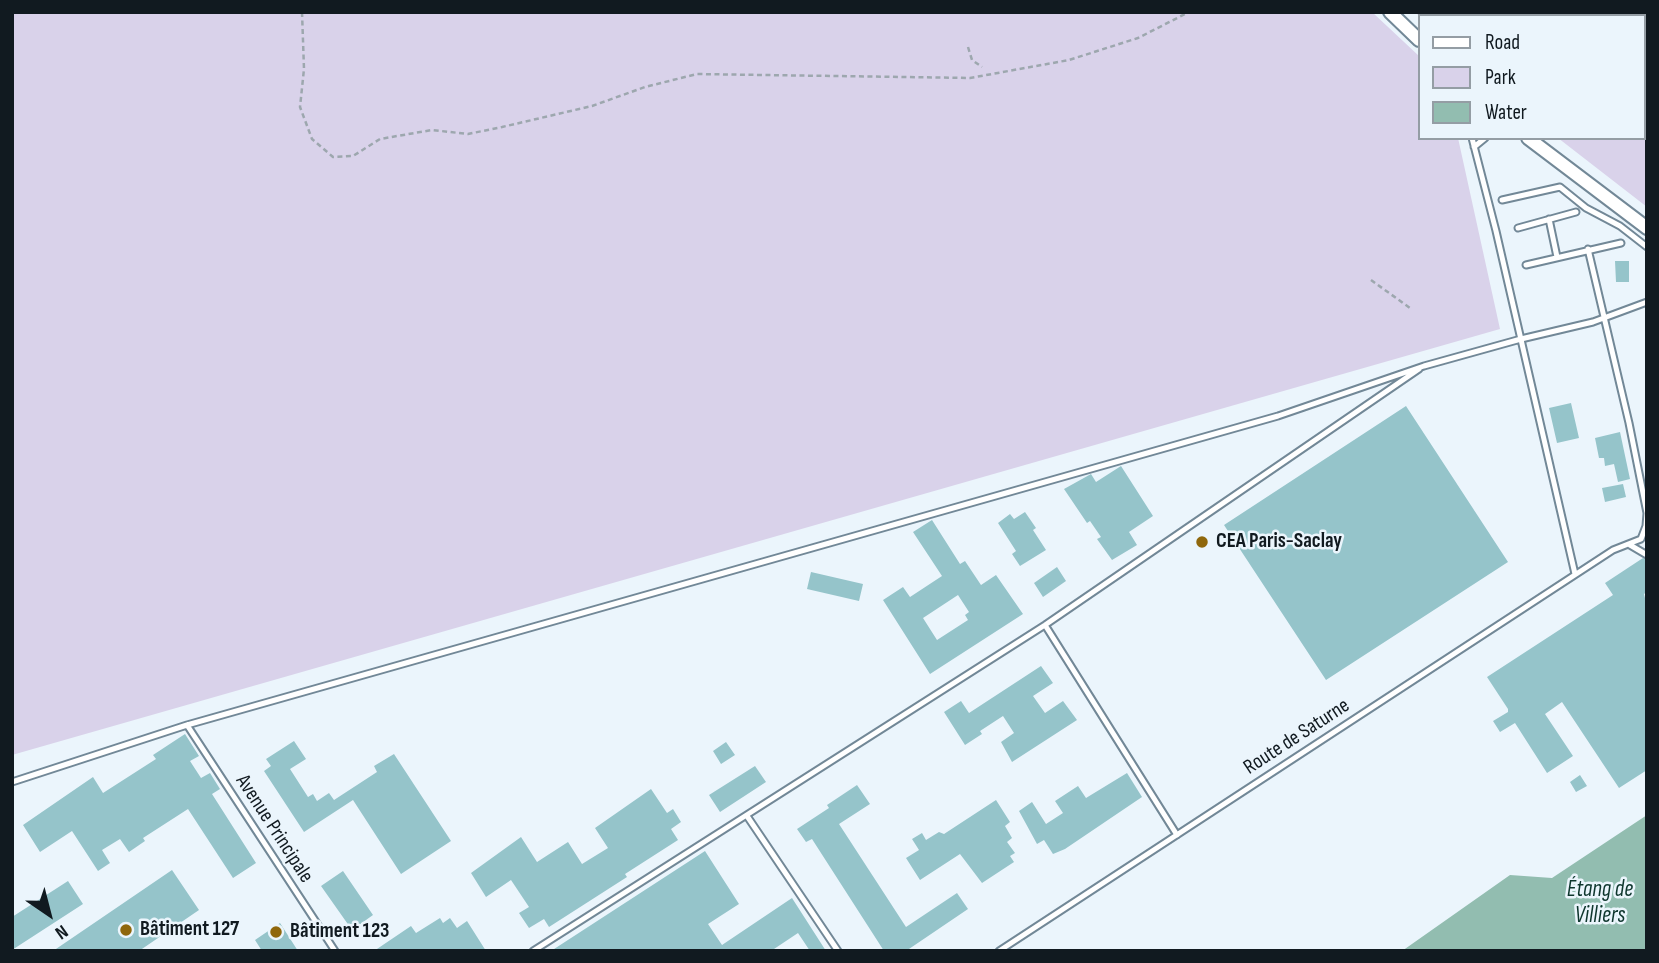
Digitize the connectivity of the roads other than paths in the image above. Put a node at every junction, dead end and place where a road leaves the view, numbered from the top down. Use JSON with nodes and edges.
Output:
{"nodes":[{"id":1,"x":1390,"y":12,"type":"edge"},
{"id":2,"x":1418,"y":39,"type":"edge"},
{"id":3,"x":1473,"y":140,"type":"edge"},
{"id":4,"x":1483,"y":140,"type":"edge"},
{"id":5,"x":1531,"y":140,"type":"edge"},
{"id":6,"x":1475,"y":148,"type":"junction"},
{"id":7,"x":1502,"y":200,"type":"dead end"},
{"id":8,"x":1576,"y":212,"type":"dead end"},
{"id":9,"x":1549,"y":219,"type":"junction"},
{"id":10,"x":1518,"y":228,"type":"dead end"},
{"id":11,"x":1647,"y":228,"type":"edge"},
{"id":12,"x":1621,"y":243,"type":"dead end"},
{"id":13,"x":1647,"y":247,"type":"edge"},
{"id":14,"x":1588,"y":249,"type":"junction"},
{"id":15,"x":1557,"y":257,"type":"junction"},
{"id":16,"x":1526,"y":265,"type":"dead end"},
{"id":17,"x":1647,"y":302,"type":"edge"},
{"id":18,"x":1605,"y":317,"type":"junction"},
{"id":19,"x":1521,"y":339,"type":"junction"},
{"id":20,"x":1424,"y":366,"type":"junction"},
{"id":21,"x":1646,"y":504,"type":"edge"},
{"id":22,"x":1630,"y":545,"type":"junction"},
{"id":23,"x":1647,"y":555,"type":"edge"},
{"id":24,"x":1576,"y":574,"type":"junction"},
{"id":25,"x":1045,"y":625,"type":"junction"},
{"id":26,"x":187,"y":725,"type":"junction"},
{"id":27,"x":12,"y":782,"type":"edge"},
{"id":28,"x":747,"y":816,"type":"junction"},
{"id":29,"x":1177,"y":835,"type":"junction"},
{"id":30,"x":335,"y":951,"type":"edge"},
{"id":31,"x":533,"y":951,"type":"edge"},
{"id":32,"x":838,"y":951,"type":"edge"},
{"id":33,"x":999,"y":951,"type":"edge"}],
"edges":[{"from":1,"to":2,"type":"street"},
{"from":3,"to":6,"type":"lane"},
{"from":4,"to":6,"type":"lane"},
{"from":5,"to":11,"type":"street"},
{"from":6,"to":19,"type":"lane"},
{"from":7,"to":13,"type":"lane"},
{"from":8,"to":9,"type":"lane"},
{"from":9,"to":10,"type":"lane"},
{"from":9,"to":15,"type":"lane"},
{"from":12,"to":14,"type":"lane"},
{"from":14,"to":15,"type":"lane"},
{"from":14,"to":18,"type":"lane"},
{"from":15,"to":16,"type":"lane"},
{"from":17,"to":18,"type":"lane"},
{"from":18,"to":19,"type":"lane"},
{"from":18,"to":21,"type":"lane"},
{"from":19,"to":20,"type":"lane"},
{"from":19,"to":24,"type":"lane"},
{"from":20,"to":25,"type":"lane"},
{"from":20,"to":26,"type":"lane"},
{"from":21,"to":22,"type":"lane"},
{"from":22,"to":23,"type":"lane"},
{"from":22,"to":24,"type":"lane","name":"Route de Saturne"},
{"from":24,"to":29,"type":"lane","name":"Route de Saturne"},
{"from":25,"to":28,"type":"lane"},
{"from":25,"to":29,"type":"lane"},
{"from":26,"to":27,"type":"lane"},
{"from":26,"to":30,"type":"lane","name":"Avenue Principale"},
{"from":28,"to":31,"type":"lane"},
{"from":28,"to":32,"type":"lane"},
{"from":29,"to":33,"type":"lane","name":"Route de Saturne"}]}
